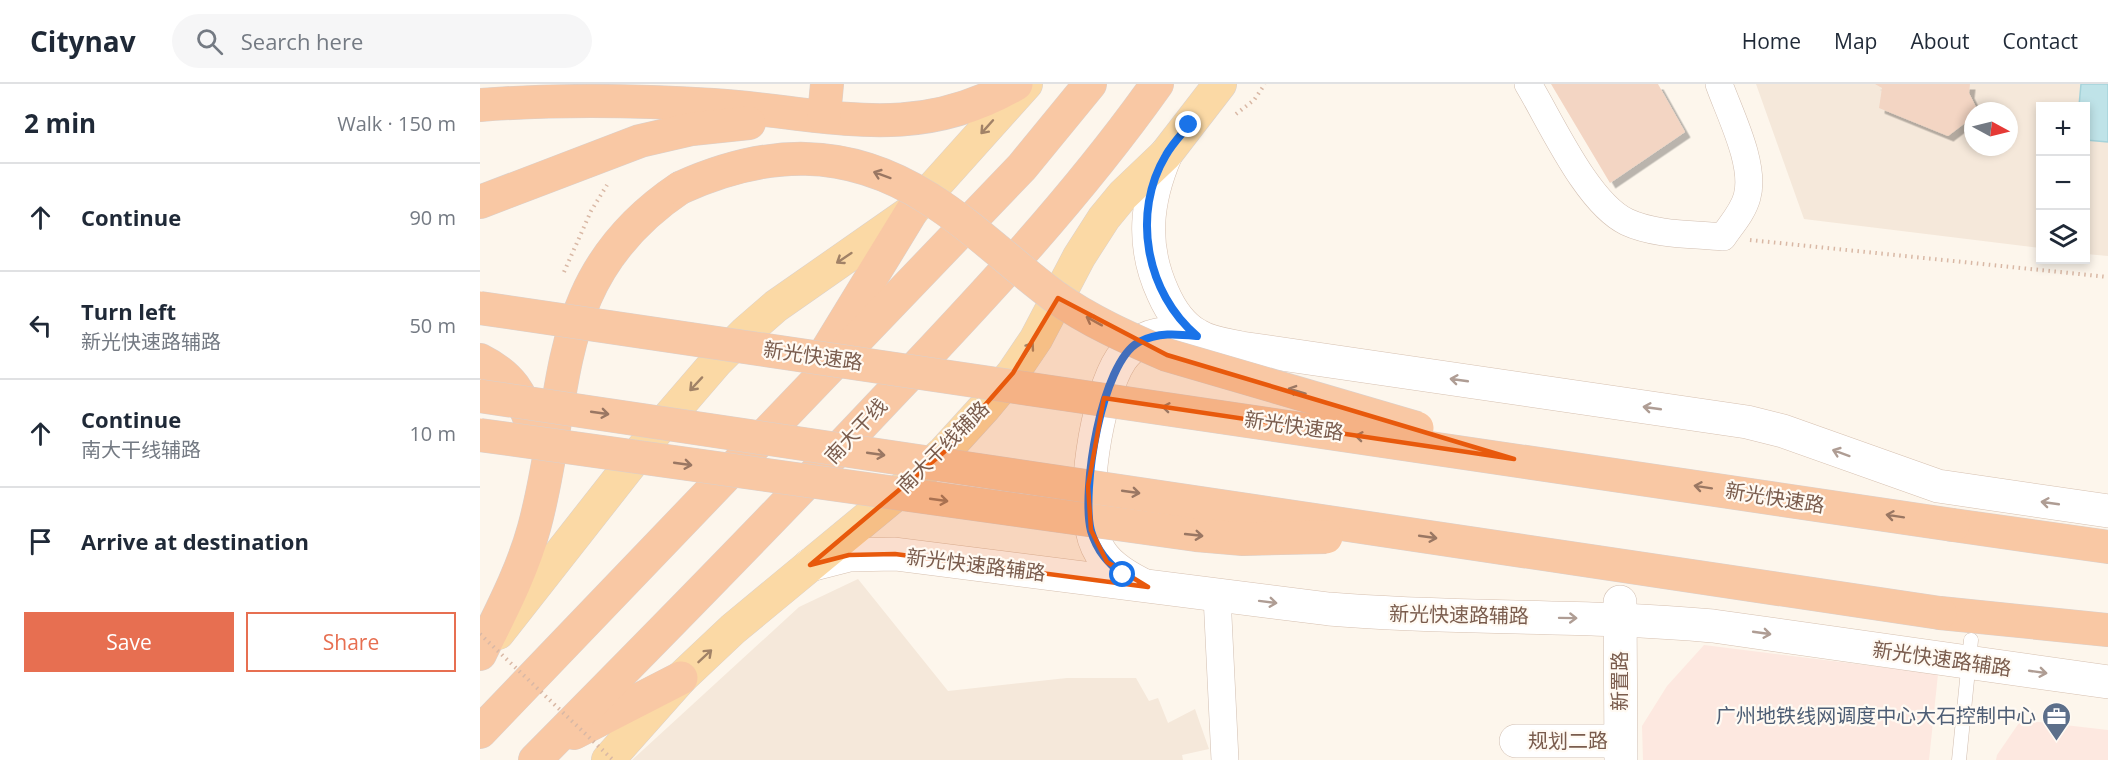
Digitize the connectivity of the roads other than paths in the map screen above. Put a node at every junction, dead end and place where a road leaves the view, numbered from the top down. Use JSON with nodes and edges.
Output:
{"nodes":[{"id":1,"x":826,"y":84,"type":"edge"},
{"id":2,"x":1016,"y":84,"type":"edge"},
{"id":3,"x":1026,"y":84,"type":"edge"},
{"id":4,"x":1090,"y":84,"type":"edge"},
{"id":5,"x":1157,"y":84,"type":"edge"},
{"id":6,"x":1220,"y":84,"type":"edge"},
{"id":7,"x":1528,"y":84,"type":"edge"},
{"id":8,"x":1719,"y":84,"type":"edge"},
{"id":9,"x":480,"y":105,"type":"edge"},
{"id":10,"x":815,"y":115,"type":"junction"},
{"id":11,"x":1166,"y":154,"type":"junction"},
{"id":12,"x":480,"y":202,"type":"edge"},
{"id":13,"x":912,"y":211,"type":"junction"},
{"id":14,"x":480,"y":308,"type":"edge"},
{"id":15,"x":1197,"y":336,"type":"junction"},
{"id":16,"x":480,"y":360,"type":"edge"},
{"id":17,"x":480,"y":396,"type":"edge"},
{"id":18,"x":795,"y":403,"type":"junction"},
{"id":19,"x":480,"y":435,"type":"edge"},
{"id":20,"x":1514,"y":459,"type":"junction"},
{"id":21,"x":544,"y":480,"type":"junction"},
{"id":22,"x":2108,"y":511,"type":"edge"},
{"id":23,"x":1395,"y":532,"type":"junction"},
{"id":24,"x":2108,"y":547,"type":"edge"},
{"id":25,"x":810,"y":566,"type":"junction"},
{"id":26,"x":1148,"y":587,"type":"junction"},
{"id":27,"x":1218,"y":596,"type":"junction"},
{"id":28,"x":1620,"y":602,"type":"dead end"},
{"id":29,"x":480,"y":603,"type":"edge"},
{"id":30,"x":480,"y":620,"type":"edge"},
{"id":31,"x":2108,"y":630,"type":"edge"},
{"id":32,"x":1971,"y":640,"type":"dead end"},
{"id":33,"x":480,"y":655,"type":"edge"},
{"id":34,"x":681,"y":678,"type":"junction"},
{"id":35,"x":2108,"y":682,"type":"edge"},
{"id":36,"x":480,"y":732,"type":"edge"},
{"id":37,"x":1516,"y":741,"type":"dead end"},
{"id":38,"x":1620,"y":751,"type":"edge"},
{"id":39,"x":542,"y":753,"type":"edge"},
{"id":40,"x":608,"y":760,"type":"edge"},
{"id":41,"x":1225,"y":760,"type":"edge"},
{"id":42,"x":1959,"y":760,"type":"edge"}],
"edges":[{"from":1,"to":10,"type":"highway"},
{"from":2,"to":10,"type":"highway"},
{"from":3,"to":13,"type":"main road","one_way":true},
{"from":4,"to":18,"type":"highway"},
{"from":5,"to":39,"type":"highway","name":"南大干线"},
{"from":6,"to":11,"type":"main road","name":"南大干线辅路"},
{"from":7,"to":8,"type":"street"},
{"from":9,"to":10,"type":"highway"},
{"from":10,"to":12,"type":"highway"},
{"from":11,"to":15,"type":"main road"},
{"from":25,"to":11,"type":"main road","name":"南大干线辅路","one_way":true},
{"from":13,"to":18,"type":"highway"},
{"from":13,"to":33,"type":"main road","one_way":true},
{"from":20,"to":14,"type":"highway","name":"新光快速路","one_way":true,"bridge":true},
{"from":22,"to":15,"type":"main road","one_way":true},
{"from":15,"to":26,"type":"main road"},
{"from":16,"to":21,"type":"highway"},
{"from":17,"to":23,"type":"highway","one_way":true,"bridge":true},
{"from":18,"to":36,"type":"highway"},
{"from":19,"to":23,"type":"highway","one_way":true,"bridge":true},
{"from":20,"to":21,"type":"highway","one_way":true,"bridge":true},
{"from":24,"to":20,"type":"highway","name":"新光快速路","one_way":true,"bridge":true},
{"from":21,"to":33,"type":"highway"},
{"from":23,"to":31,"type":"highway","one_way":true,"bridge":true},
{"from":25,"to":26,"type":"main road","name":"新光快速路辅路"},
{"from":34,"to":25,"type":"main road","name":"南大干线辅路","one_way":true},
{"from":26,"to":27,"type":"main road","name":"新光快速路辅路"},
{"from":27,"to":35,"type":"main road","name":"新光快速路辅路","one_way":true},
{"from":27,"to":41,"type":"street"},
{"from":28,"to":38,"type":"main road","name":"新置路"},
{"from":29,"to":30,"type":"highway"},
{"from":32,"to":42,"type":"lane"},
{"from":34,"to":39,"type":"highway"},
{"from":34,"to":40,"type":"main road","name":"南大干线辅路"},
{"from":37,"to":38,"type":"main road","name":"规划二路"}]}
